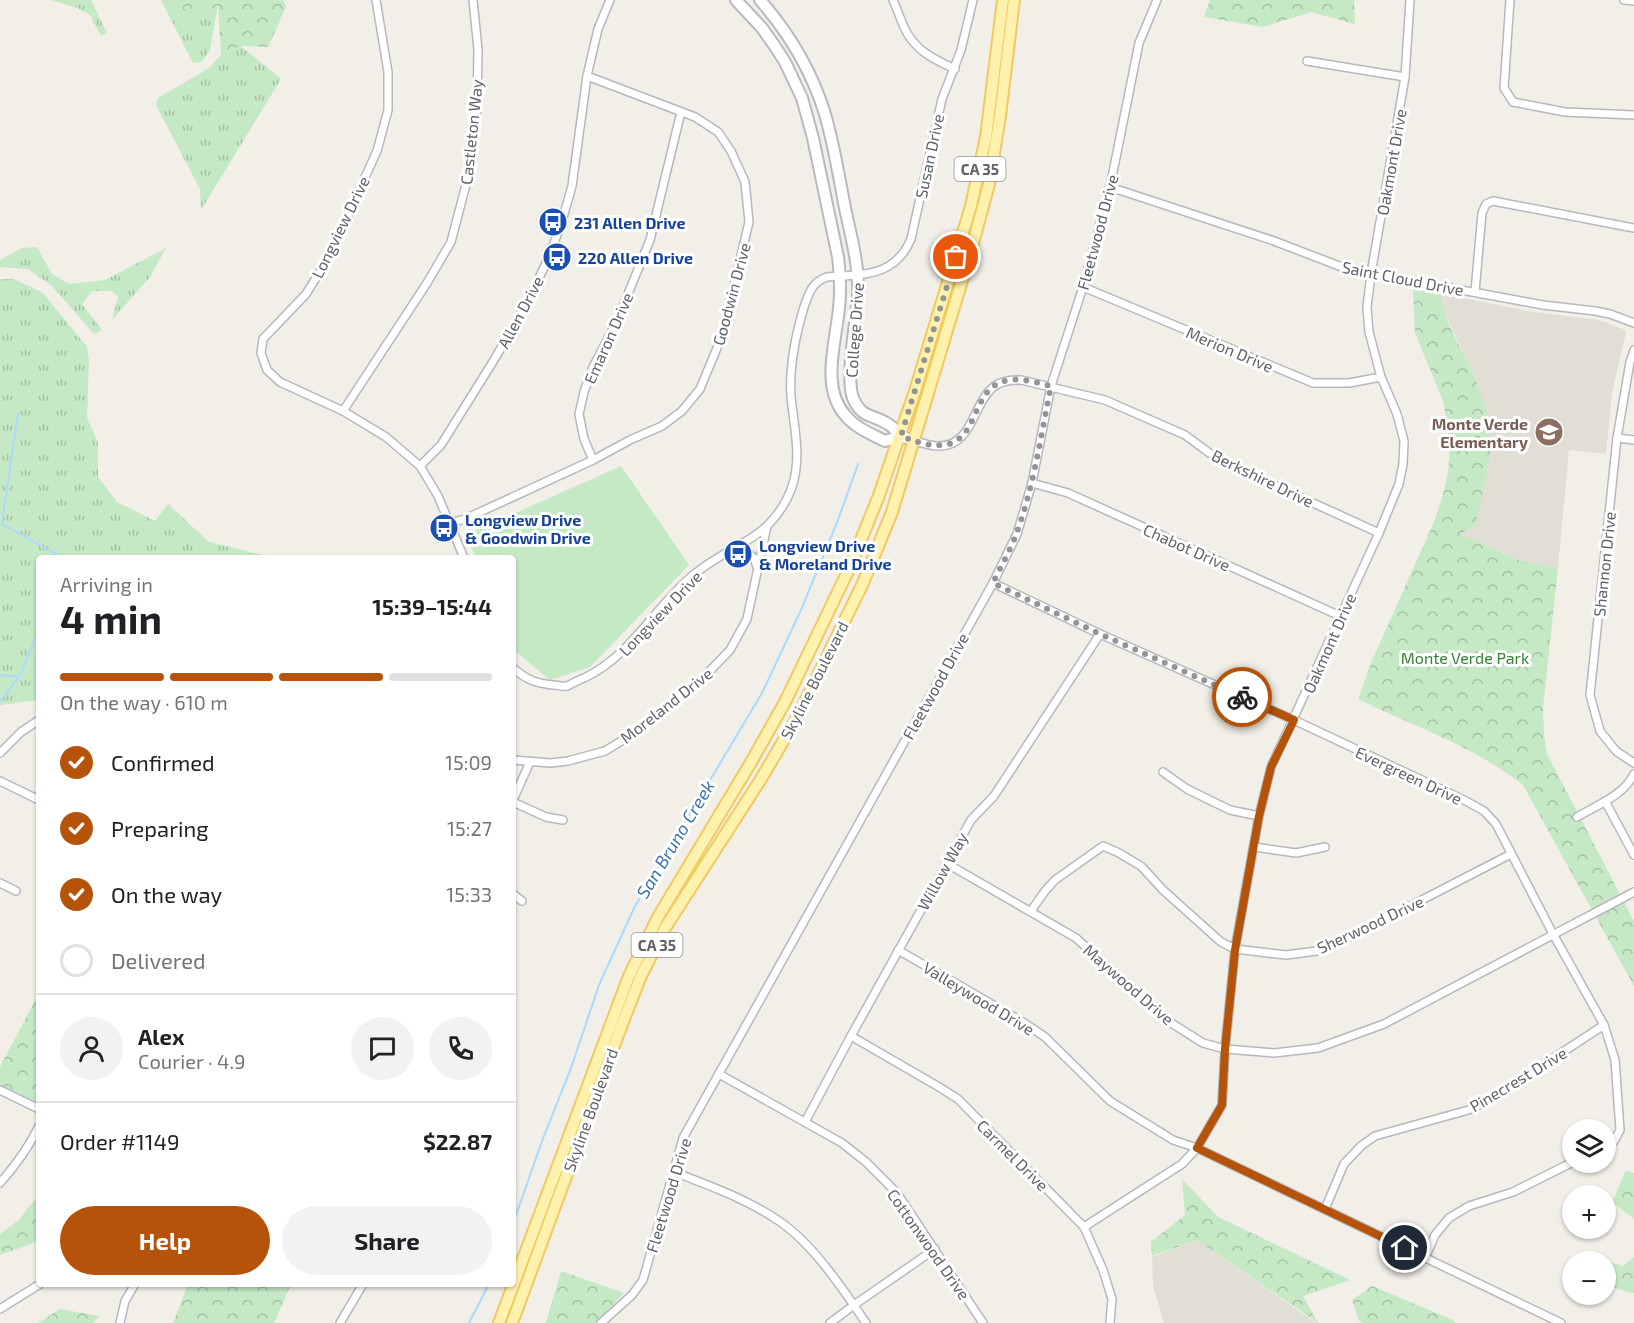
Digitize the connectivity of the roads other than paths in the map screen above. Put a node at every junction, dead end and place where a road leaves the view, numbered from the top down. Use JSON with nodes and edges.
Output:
{"nodes":[{"id":1,"x":376,"y":0,"type":"edge"},
{"id":2,"x":473,"y":0,"type":"edge"},
{"id":3,"x":610,"y":0,"type":"edge"},
{"id":4,"x":736,"y":0,"type":"edge"},
{"id":5,"x":760,"y":0,"type":"edge"},
{"id":6,"x":893,"y":0,"type":"edge"},
{"id":7,"x":973,"y":0,"type":"edge"},
{"id":8,"x":1004,"y":0,"type":"edge"},
{"id":9,"x":1014,"y":0,"type":"edge"},
{"id":10,"x":1157,"y":0,"type":"edge"},
{"id":11,"x":1410,"y":0,"type":"edge"},
{"id":12,"x":1510,"y":0,"type":"edge"},
{"id":13,"x":1624,"y":0,"type":"edge"},
{"id":14,"x":1634,"y":1,"type":"edge"},
{"id":15,"x":1307,"y":61,"type":"dead end"},
{"id":16,"x":955,"y":69,"type":"junction"},
{"id":17,"x":587,"y":76,"type":"junction"},
{"id":18,"x":1405,"y":77,"type":"junction"},
{"id":19,"x":681,"y":112,"type":"junction"},
{"id":20,"x":1634,"y":115,"type":"edge"},
{"id":21,"x":1110,"y":187,"type":"junction"},
{"id":22,"x":1634,"y":228,"type":"edge"},
{"id":23,"x":1371,"y":274,"type":"junction"},
{"id":24,"x":849,"y":275,"type":"junction"},
{"id":25,"x":1083,"y":286,"type":"junction"},
{"id":26,"x":1475,"y":292,"type":"junction"},
{"id":27,"x":1634,"y":323,"type":"edge"},
{"id":28,"x":1634,"y":350,"type":"edge"},
{"id":29,"x":1381,"y":377,"type":"junction"},
{"id":30,"x":1051,"y":386,"type":"junction"},
{"id":31,"x":343,"y":411,"type":"junction"},
{"id":32,"x":901,"y":436,"type":"junction"},
{"id":33,"x":1617,"y":438,"type":"junction"},
{"id":34,"x":1634,"y":440,"type":"edge"},
{"id":35,"x":913,"y":441,"type":"junction"},
{"id":36,"x":593,"y":460,"type":"junction"},
{"id":37,"x":420,"y":466,"type":"junction"},
{"id":38,"x":1032,"y":483,"type":"junction"},
{"id":39,"x":450,"y":523,"type":"junction"},
{"id":40,"x":767,"y":526,"type":"junction"},
{"id":41,"x":1379,"y":533,"type":"junction"},
{"id":42,"x":738,"y":545,"type":"junction"},
{"id":43,"x":463,"y":555,"type":"edge"},
{"id":44,"x":758,"y":570,"type":"junction"},
{"id":45,"x":993,"y":583,"type":"junction"},
{"id":46,"x":1340,"y":616,"type":"junction"},
{"id":47,"x":1100,"y":634,"type":"junction"},
{"id":48,"x":516,"y":671,"type":"edge"},
{"id":49,"x":1294,"y":720,"type":"junction"},
{"id":50,"x":36,"y":722,"type":"edge"},
{"id":51,"x":0,"y":753,"type":"edge"},
{"id":52,"x":516,"y":760,"type":"edge"},
{"id":53,"x":530,"y":762,"type":"junction"},
{"id":54,"x":1634,"y":763,"type":"edge"},
{"id":55,"x":1163,"y":772,"type":"dead end"},
{"id":56,"x":1634,"y":774,"type":"edge"},
{"id":57,"x":0,"y":781,"type":"edge"},
{"id":58,"x":516,"y":794,"type":"edge"},
{"id":59,"x":36,"y":799,"type":"edge"},
{"id":60,"x":1605,"y":801,"type":"junction"},
{"id":61,"x":516,"y":802,"type":"edge"},
{"id":62,"x":1259,"y":816,"type":"junction"},
{"id":63,"x":1577,"y":817,"type":"dead end"},
{"id":64,"x":563,"y":820,"type":"dead end"},
{"id":65,"x":1325,"y":846,"type":"dead end"},
{"id":66,"x":1254,"y":847,"type":"junction"},
{"id":67,"x":1511,"y":854,"type":"junction"},
{"id":68,"x":1634,"y":855,"type":"edge"},
{"id":69,"x":946,"y":863,"type":"junction"},
{"id":70,"x":0,"y":883,"type":"edge"},
{"id":71,"x":16,"y":891,"type":"dead end"},
{"id":72,"x":1634,"y":892,"type":"edge"},
{"id":73,"x":516,"y":896,"type":"edge"},
{"id":74,"x":522,"y":901,"type":"dead end"},
{"id":75,"x":1031,"y":911,"type":"junction"},
{"id":76,"x":1553,"y":934,"type":"junction"},
{"id":77,"x":898,"y":950,"type":"junction"},
{"id":78,"x":1235,"y":950,"type":"junction"},
{"id":79,"x":1604,"y":1024,"type":"junction"},
{"id":80,"x":851,"y":1036,"type":"junction"},
{"id":81,"x":1225,"y":1049,"type":"junction"},
{"id":82,"x":719,"y":1074,"type":"junction"},
{"id":83,"x":0,"y":1090,"type":"edge"},
{"id":84,"x":36,"y":1108,"type":"edge"},
{"id":85,"x":805,"y":1122,"type":"junction"},
{"id":86,"x":36,"y":1131,"type":"edge"},
{"id":87,"x":1616,"y":1137,"type":"edge"},
{"id":88,"x":1197,"y":1148,"type":"junction"},
{"id":89,"x":1562,"y":1168,"type":"edge"},
{"id":90,"x":674,"y":1172,"type":"junction"},
{"id":91,"x":0,"y":1183,"type":"edge"},
{"id":92,"x":1325,"y":1209,"type":"junction"},
{"id":93,"x":1084,"y":1227,"type":"junction"},
{"id":94,"x":935,"y":1250,"type":"junction"},
{"id":95,"x":1425,"y":1258,"type":"junction"},
{"id":96,"x":516,"y":1280,"type":"edge"},
{"id":97,"x":36,"y":1286,"type":"edge"},
{"id":98,"x":133,"y":1287,"type":"edge"},
{"id":99,"x":361,"y":1287,"type":"edge"},
{"id":100,"x":513,"y":1287,"type":"edge"},
{"id":101,"x":854,"y":1305,"type":"junction"},
{"id":102,"x":0,"y":1309,"type":"edge"},
{"id":103,"x":120,"y":1323,"type":"edge"},
{"id":104,"x":340,"y":1323,"type":"edge"},
{"id":105,"x":500,"y":1323,"type":"edge"},
{"id":106,"x":512,"y":1323,"type":"edge"},
{"id":107,"x":601,"y":1323,"type":"edge"},
{"id":108,"x":830,"y":1323,"type":"edge"},
{"id":109,"x":866,"y":1323,"type":"edge"},
{"id":110,"x":983,"y":1323,"type":"edge"},
{"id":111,"x":1110,"y":1323,"type":"edge"},
{"id":112,"x":1561,"y":1323,"type":"edge"}],
"edges":[{"from":1,"to":31,"type":"street","name":"Longview Drive"},
{"from":2,"to":31,"type":"street","name":"Castleton Way"},
{"from":3,"to":17,"type":"street","name":"Allen Drive"},
{"from":4,"to":24,"type":"street","name":"College Drive"},
{"from":5,"to":24,"type":"street","name":"College Drive"},
{"from":6,"to":16,"type":"street"},
{"from":7,"to":16,"type":"street","name":"Susan Drive"},
{"from":8,"to":32,"type":"main road","name":"Skyline Boulevard","number":"CA 35"},
{"from":9,"to":35,"type":"main road","name":"Skyline Boulevard","number":"CA 35"},
{"from":10,"to":21,"type":"street","name":"Fleetwood Drive"},
{"from":11,"to":18,"type":"street","name":"Oakmont Drive"},
{"from":12,"to":20,"type":"street"},
{"from":13,"to":14,"type":"street"},
{"from":15,"to":18,"type":"street"},
{"from":16,"to":24,"type":"street","name":"Susan Drive"},
{"from":17,"to":19,"type":"street","name":"Goodwin Drive"},
{"from":17,"to":37,"type":"street","name":"Allen Drive"},
{"from":18,"to":23,"type":"street","name":"Oakmont Drive"},
{"from":19,"to":36,"type":"street","name":"Emaron Drive"},
{"from":19,"to":36,"type":"street","name":"Goodwin Drive"},
{"from":21,"to":23,"type":"street","name":"Saint Cloud Drive"},
{"from":21,"to":25,"type":"street","name":"Fleetwood Drive"},
{"from":22,"to":26,"type":"street"},
{"from":23,"to":26,"type":"street","name":"Saint Cloud Drive"},
{"from":23,"to":29,"type":"street","name":"Oakmont Drive"},
{"from":24,"to":32,"type":"street","name":"College Drive"},
{"from":24,"to":32,"type":"street","name":"College Drive"},
{"from":24,"to":40,"type":"street","name":"Longview Drive"},
{"from":25,"to":29,"type":"street","name":"Merion Drive"},
{"from":25,"to":30,"type":"street","name":"Fleetwood Drive"},
{"from":26,"to":27,"type":"street","name":"Saint Cloud Drive"},
{"from":28,"to":33,"type":"street","name":"Shannon Drive"},
{"from":29,"to":41,"type":"street","name":"Oakmont Drive"},
{"from":30,"to":35,"type":"street","name":"Berkshire Drive"},
{"from":30,"to":38,"type":"street","name":"Fleetwood Drive"},
{"from":30,"to":41,"type":"street","name":"Berkshire Drive"},
{"from":31,"to":37,"type":"street","name":"Longview Drive"},
{"from":32,"to":35,"type":"street","name":"Berkshire Drive"},
{"from":32,"to":96,"type":"main road","name":"Skyline Boulevard","number":"CA 35"},
{"from":33,"to":34,"type":"street"},
{"from":33,"to":54,"type":"street","name":"Shannon Drive"},
{"from":35,"to":106,"type":"main road","name":"Skyline Boulevard","number":"CA 35"},
{"from":36,"to":39,"type":"street","name":"Goodwin Drive"},
{"from":37,"to":39,"type":"street","name":"Longview Drive"},
{"from":38,"to":45,"type":"street","name":"Fleetwood Drive"},
{"from":38,"to":46,"type":"street","name":"Chabot Drive"},
{"from":39,"to":43,"type":"street","name":"Longview Drive"},
{"from":40,"to":42,"type":"street","name":"Longview Drive"},
{"from":40,"to":44,"type":"street","name":"Moreland Drive"},
{"from":41,"to":46,"type":"street","name":"Oakmont Drive"},
{"from":42,"to":44,"type":"street"},
{"from":42,"to":48,"type":"street","name":"Longview Drive"},
{"from":44,"to":53,"type":"street","name":"Moreland Drive"},
{"from":45,"to":47,"type":"street","name":"Evergreen Drive"},
{"from":45,"to":82,"type":"street","name":"Fleetwood Drive"},
{"from":46,"to":49,"type":"street","name":"Oakmont Drive"},
{"from":47,"to":49,"type":"street","name":"Evergreen Drive"},
{"from":47,"to":69,"type":"street","name":"Willow Way"},
{"from":49,"to":62,"type":"street","name":"Oakmont Drive"},
{"from":49,"to":67,"type":"street","name":"Evergreen Drive"},
{"from":50,"to":51,"type":"street"},
{"from":52,"to":53,"type":"street","name":"Moreland Drive"},
{"from":53,"to":58,"type":"street"},
{"from":55,"to":62,"type":"street"},
{"from":56,"to":60,"type":"street"},
{"from":57,"to":59,"type":"street"},
{"from":60,"to":63,"type":"street"},
{"from":60,"to":68,"type":"street"},
{"from":61,"to":64,"type":"street"},
{"from":62,"to":66,"type":"street","name":"Oakmont Drive"},
{"from":65,"to":66,"type":"street"},
{"from":66,"to":78,"type":"street","name":"Oakmont Drive"},
{"from":67,"to":76,"type":"street","name":"Evergreen Drive"},
{"from":67,"to":78,"type":"street","name":"Sherwood Drive"},
{"from":69,"to":75,"type":"street","name":"Maywood Drive"},
{"from":69,"to":77,"type":"street","name":"Willow Way"},
{"from":70,"to":71,"type":"street"},
{"from":72,"to":76,"type":"street","name":"Maywood Drive"},
{"from":73,"to":74,"type":"street"},
{"from":75,"to":78,"type":"street","name":"Sherwood Drive"},
{"from":75,"to":81,"type":"street","name":"Maywood Drive"},
{"from":76,"to":79,"type":"street","name":"Evergreen Drive"},
{"from":76,"to":81,"type":"street","name":"Maywood Drive"},
{"from":77,"to":80,"type":"street","name":"Willow Way"},
{"from":77,"to":88,"type":"street","name":"Valleywood Drive"},
{"from":78,"to":81,"type":"street","name":"Oakmont Drive"},
{"from":79,"to":87,"type":"street","name":"Evergreen Drive"},
{"from":79,"to":92,"type":"street","name":"Pinecrest Drive"},
{"from":80,"to":85,"type":"street","name":"Willow Way"},
{"from":80,"to":93,"type":"street","name":"Carmel Drive"},
{"from":81,"to":88,"type":"street","name":"Oakmont Drive"},
{"from":82,"to":85,"type":"street","name":"Cottonwood Drive"},
{"from":82,"to":90,"type":"street","name":"Fleetwood Drive"},
{"from":83,"to":84,"type":"street"},
{"from":85,"to":94,"type":"street","name":"Cottonwood Drive"},
{"from":86,"to":91,"type":"street"},
{"from":88,"to":92,"type":"street","name":"Valleywood Drive"},
{"from":88,"to":93,"type":"street","name":"Oakmont Drive"},
{"from":89,"to":95,"type":"street"},
{"from":90,"to":101,"type":"street"},
{"from":90,"to":107,"type":"street","name":"Fleetwood Drive"},
{"from":92,"to":95,"type":"street","name":"Valleywood Drive"},
{"from":93,"to":111,"type":"street","name":"Carmel Drive"},
{"from":94,"to":101,"type":"street"},
{"from":94,"to":110,"type":"street","name":"Cottonwood Drive"},
{"from":95,"to":112,"type":"street","name":"Valleywood Drive"},
{"from":97,"to":102,"type":"street"},
{"from":98,"to":103,"type":"street"},
{"from":99,"to":104,"type":"street"},
{"from":100,"to":105,"type":"main road","name":"Skyline Boulevard","number":"CA 35"},
{"from":101,"to":108,"type":"street"},
{"from":101,"to":109,"type":"street"}]}
